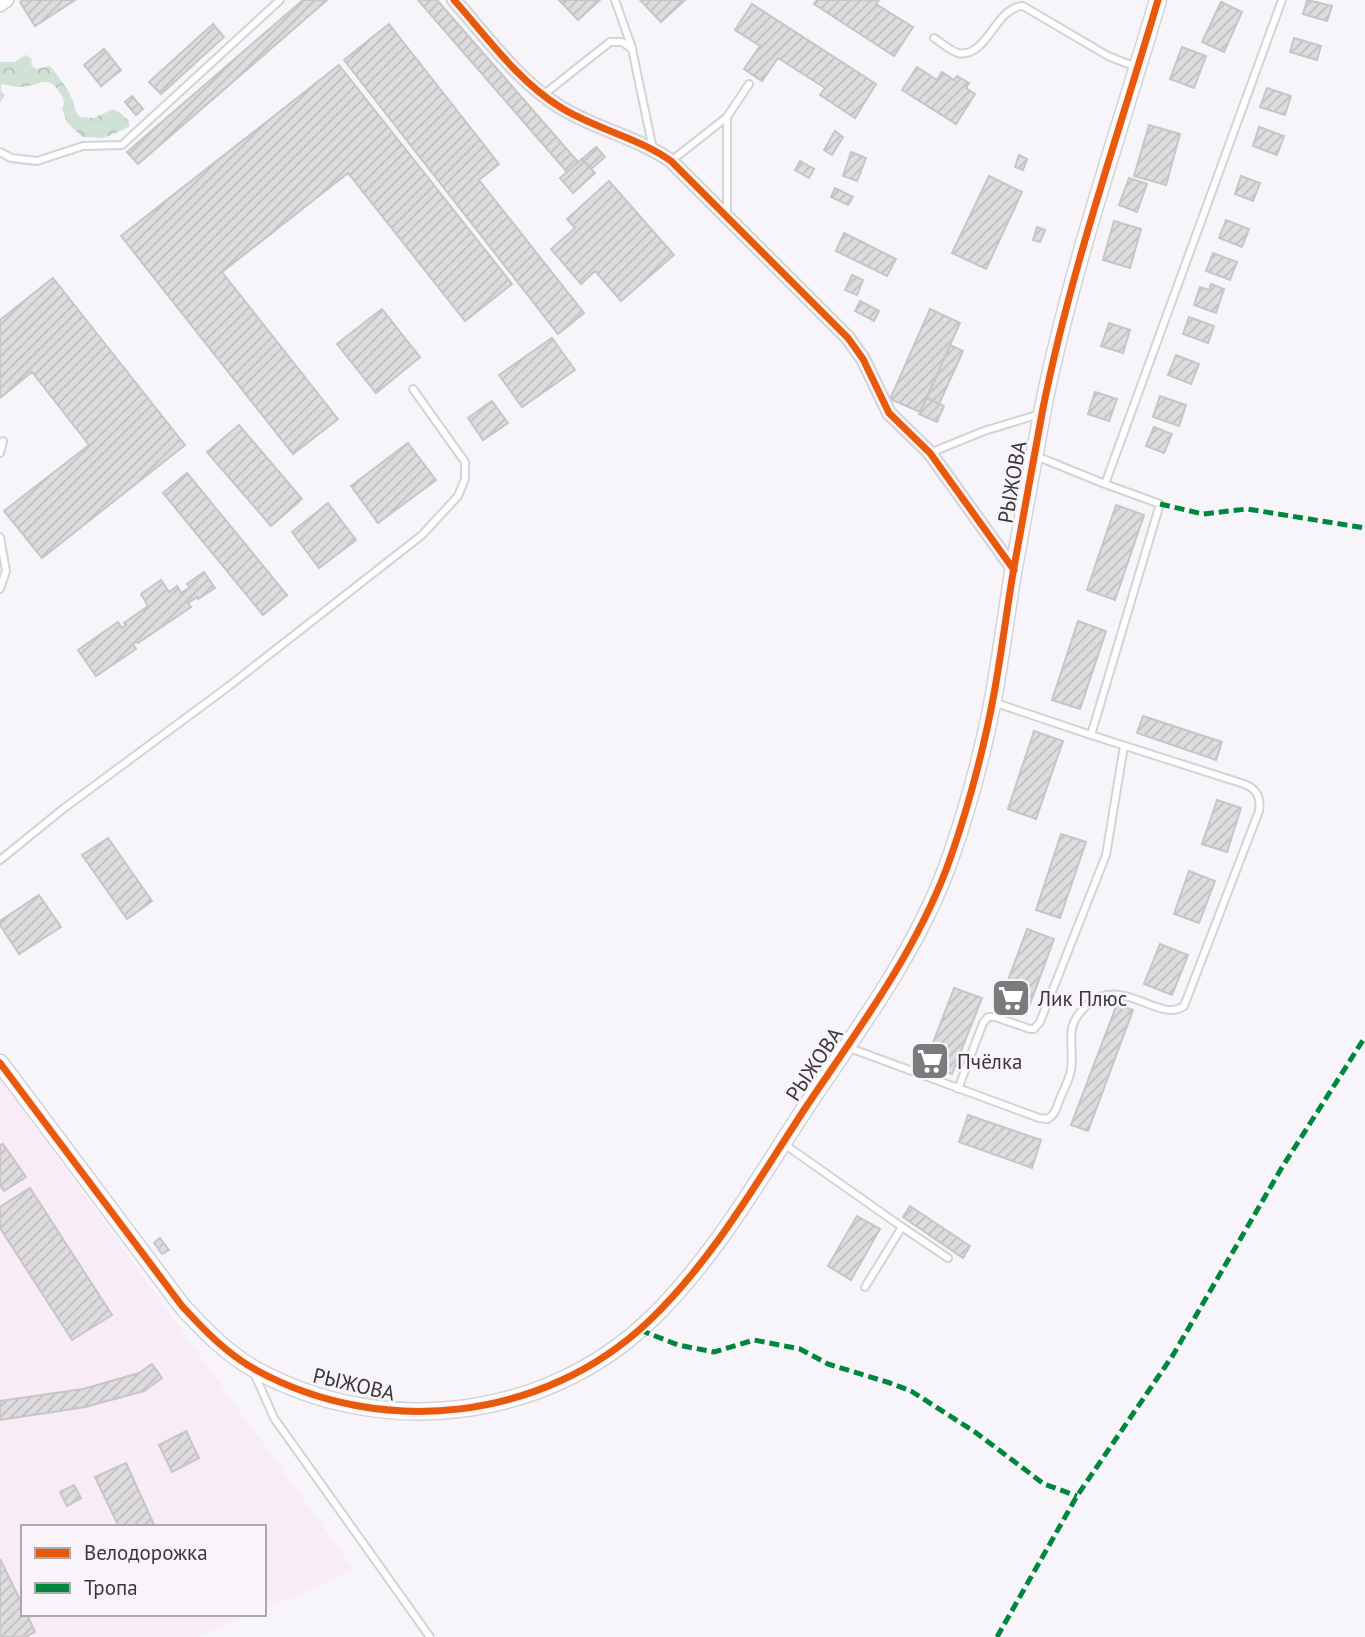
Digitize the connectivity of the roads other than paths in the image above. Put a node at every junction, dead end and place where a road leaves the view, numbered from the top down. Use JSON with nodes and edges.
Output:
{"nodes":[{"id":1,"x":7,"y":0,"type":"edge"},
{"id":2,"x":280,"y":0,"type":"edge"},
{"id":3,"x":454,"y":0,"type":"edge"},
{"id":4,"x":615,"y":0,"type":"edge"},
{"id":5,"x":1158,"y":0,"type":"edge"},
{"id":6,"x":1282,"y":0,"type":"edge"},
{"id":7,"x":0,"y":5,"type":"edge"},
{"id":8,"x":934,"y":38,"type":"dead end"},
{"id":9,"x":632,"y":48,"type":"junction"},
{"id":10,"x":1138,"y":67,"type":"junction"},
{"id":11,"x":749,"y":84,"type":"dead end"},
{"id":12,"x":542,"y":95,"type":"junction"},
{"id":13,"x":727,"y":117,"type":"junction"},
{"id":14,"x":653,"y":149,"type":"junction"},
{"id":15,"x":0,"y":152,"type":"edge"},
{"id":16,"x":671,"y":161,"type":"junction"},
{"id":17,"x":726,"y":215,"type":"junction"},
{"id":18,"x":413,"y":389,"type":"dead end"},
{"id":19,"x":1042,"y":413,"type":"junction"},
{"id":20,"x":3,"y":441,"type":"dead end"},
{"id":21,"x":0,"y":453,"type":"edge"},
{"id":22,"x":930,"y":453,"type":"junction"},
{"id":23,"x":1035,"y":456,"type":"junction"},
{"id":24,"x":1105,"y":484,"type":"junction"},
{"id":25,"x":0,"y":537,"type":"edge"},
{"id":26,"x":1014,"y":570,"type":"junction"},
{"id":27,"x":0,"y":589,"type":"edge"},
{"id":28,"x":993,"y":702,"type":"junction"},
{"id":29,"x":1091,"y":735,"type":"junction"},
{"id":30,"x":1124,"y":746,"type":"junction"},
{"id":31,"x":0,"y":860,"type":"edge"},
{"id":32,"x":846,"y":1047,"type":"junction"},
{"id":33,"x":0,"y":1063,"type":"edge"},
{"id":34,"x":958,"y":1088,"type":"junction"},
{"id":35,"x":782,"y":1143,"type":"junction"},
{"id":36,"x":902,"y":1227,"type":"junction"},
{"id":37,"x":948,"y":1258,"type":"dead end"},
{"id":38,"x":866,"y":1287,"type":"dead end"},
{"id":39,"x":251,"y":1368,"type":"junction"},
{"id":40,"x":430,"y":1637,"type":"edge"}],
"edges":[{"from":1,"to":7,"type":"street"},
{"from":2,"to":15,"type":"lane"},
{"from":3,"to":12,"type":"street"},
{"from":4,"to":9,"type":"lane"},
{"from":5,"to":10,"type":"street","name":"РЫЖОВА"},
{"from":6,"to":24,"type":"lane"},
{"from":8,"to":10,"type":"lane"},
{"from":9,"to":12,"type":"lane"},
{"from":9,"to":14,"type":"lane"},
{"from":10,"to":19,"type":"street","name":"РЫЖОВА"},
{"from":11,"to":13,"type":"lane"},
{"from":12,"to":14,"type":"street"},
{"from":13,"to":16,"type":"lane"},
{"from":13,"to":17,"type":"lane"},
{"from":14,"to":16,"type":"street"},
{"from":16,"to":17,"type":"street"},
{"from":17,"to":22,"type":"street"},
{"from":18,"to":31,"type":"lane"},
{"from":19,"to":22,"type":"lane"},
{"from":19,"to":23,"type":"street","name":"РЫЖОВА"},
{"from":20,"to":21,"type":"lane"},
{"from":22,"to":26,"type":"street"},
{"from":23,"to":24,"type":"lane"},
{"from":23,"to":26,"type":"street","name":"РЫЖОВА"},
{"from":24,"to":29,"type":"lane"},
{"from":25,"to":27,"type":"lane"},
{"from":26,"to":28,"type":"street","name":"РЫЖОВА"},
{"from":28,"to":29,"type":"lane"},
{"from":28,"to":32,"type":"street","name":"РЫЖОВА"},
{"from":29,"to":30,"type":"lane"},
{"from":30,"to":34,"type":"lane"},
{"from":30,"to":34,"type":"lane"},
{"from":32,"to":34,"type":"lane"},
{"from":32,"to":35,"type":"street","name":"РЫЖОВА"},
{"from":33,"to":39,"type":"street","name":"РЫЖОВА"},
{"from":35,"to":36,"type":"lane"},
{"from":35,"to":39,"type":"street","name":"РЫЖОВА"},
{"from":36,"to":37,"type":"lane"},
{"from":36,"to":38,"type":"lane"},
{"from":39,"to":40,"type":"lane"}]}
